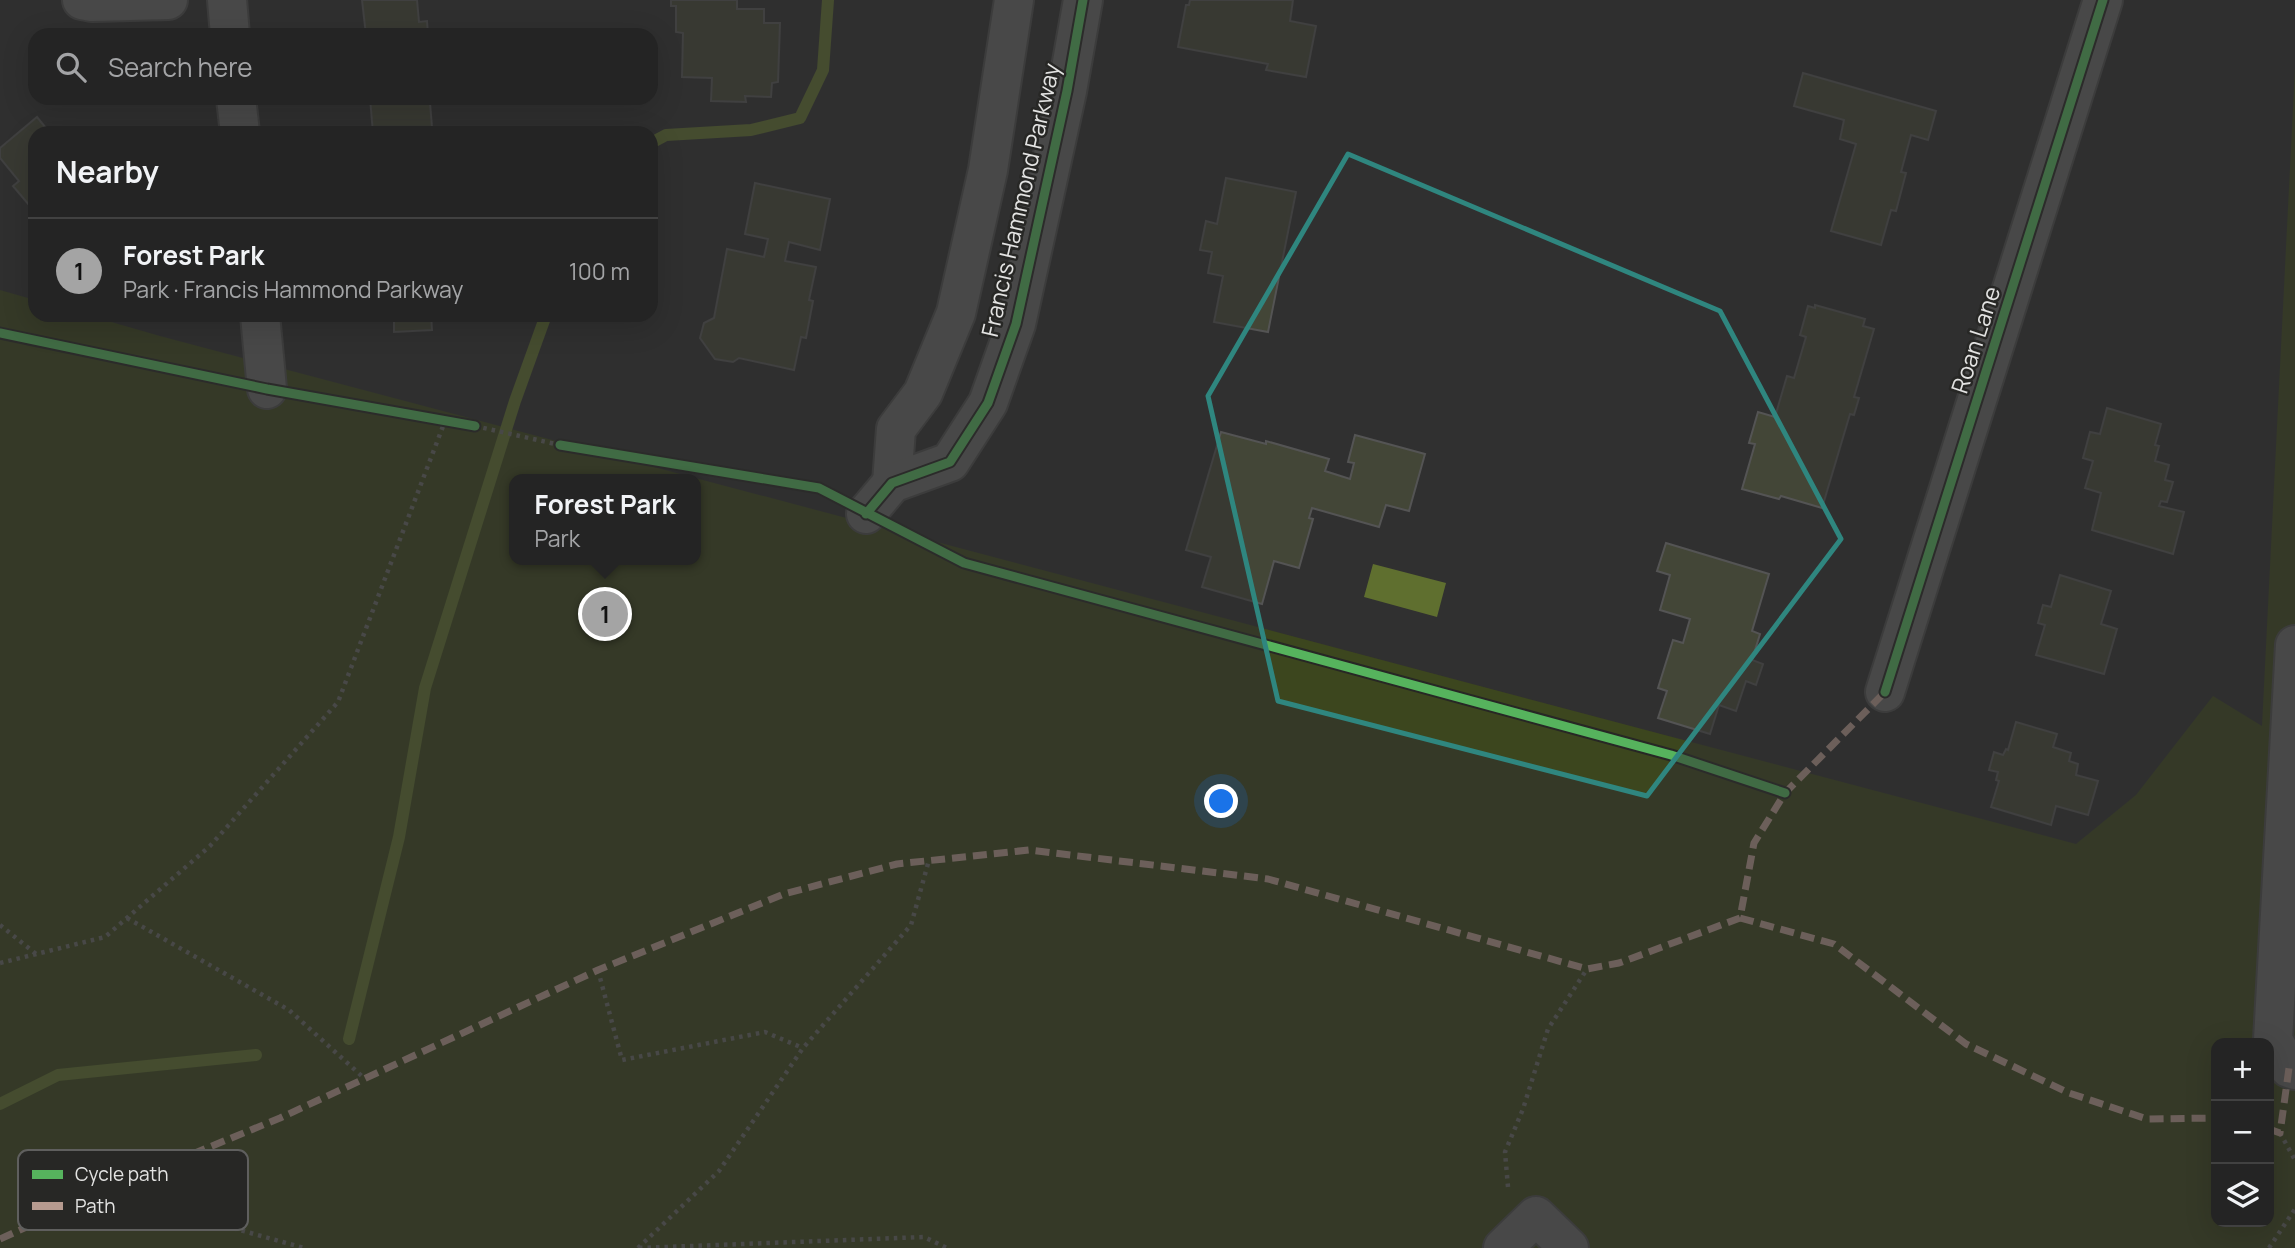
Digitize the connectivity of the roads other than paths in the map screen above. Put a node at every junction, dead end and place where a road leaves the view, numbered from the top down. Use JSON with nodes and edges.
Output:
{"nodes":[{"id":1,"x":82,"y":0,"type":"edge"},
{"id":2,"x":168,"y":0,"type":"edge"},
{"id":3,"x":227,"y":0,"type":"edge"},
{"id":4,"x":1014,"y":0,"type":"edge"},
{"id":5,"x":1083,"y":0,"type":"edge"},
{"id":6,"x":2103,"y":0,"type":"edge"},
{"id":7,"x":229,"y":28,"type":"edge"},
{"id":8,"x":237,"y":105,"type":"edge"},
{"id":9,"x":239,"y":126,"type":"edge"},
{"id":10,"x":261,"y":322,"type":"edge"},
{"id":11,"x":267,"y":389,"type":"dead end"},
{"id":12,"x":892,"y":483,"type":"junction"},
{"id":13,"x":866,"y":514,"type":"dead end"},
{"id":14,"x":2295,"y":645,"type":"edge"},
{"id":15,"x":1885,"y":692,"type":"dead end"},
{"id":16,"x":2295,"y":1070,"type":"edge"},
{"id":17,"x":1517,"y":1234,"type":"edge"},
{"id":18,"x":1569,"y":1248,"type":"edge"}],
"edges":[{"from":1,"to":2,"type":"street"},
{"from":3,"to":7,"type":"street"},
{"from":4,"to":12,"type":"street","name":"Francis Hammond Parkway"},
{"from":5,"to":12,"type":"street","name":"Francis Hammond Parkway"},
{"from":6,"to":15,"type":"street","name":"Roan Lane"},
{"from":8,"to":9,"type":"street"},
{"from":10,"to":11,"type":"street"},
{"from":12,"to":13,"type":"street"},
{"from":14,"to":16,"type":"street"},
{"from":17,"to":18,"type":"street"}]}
